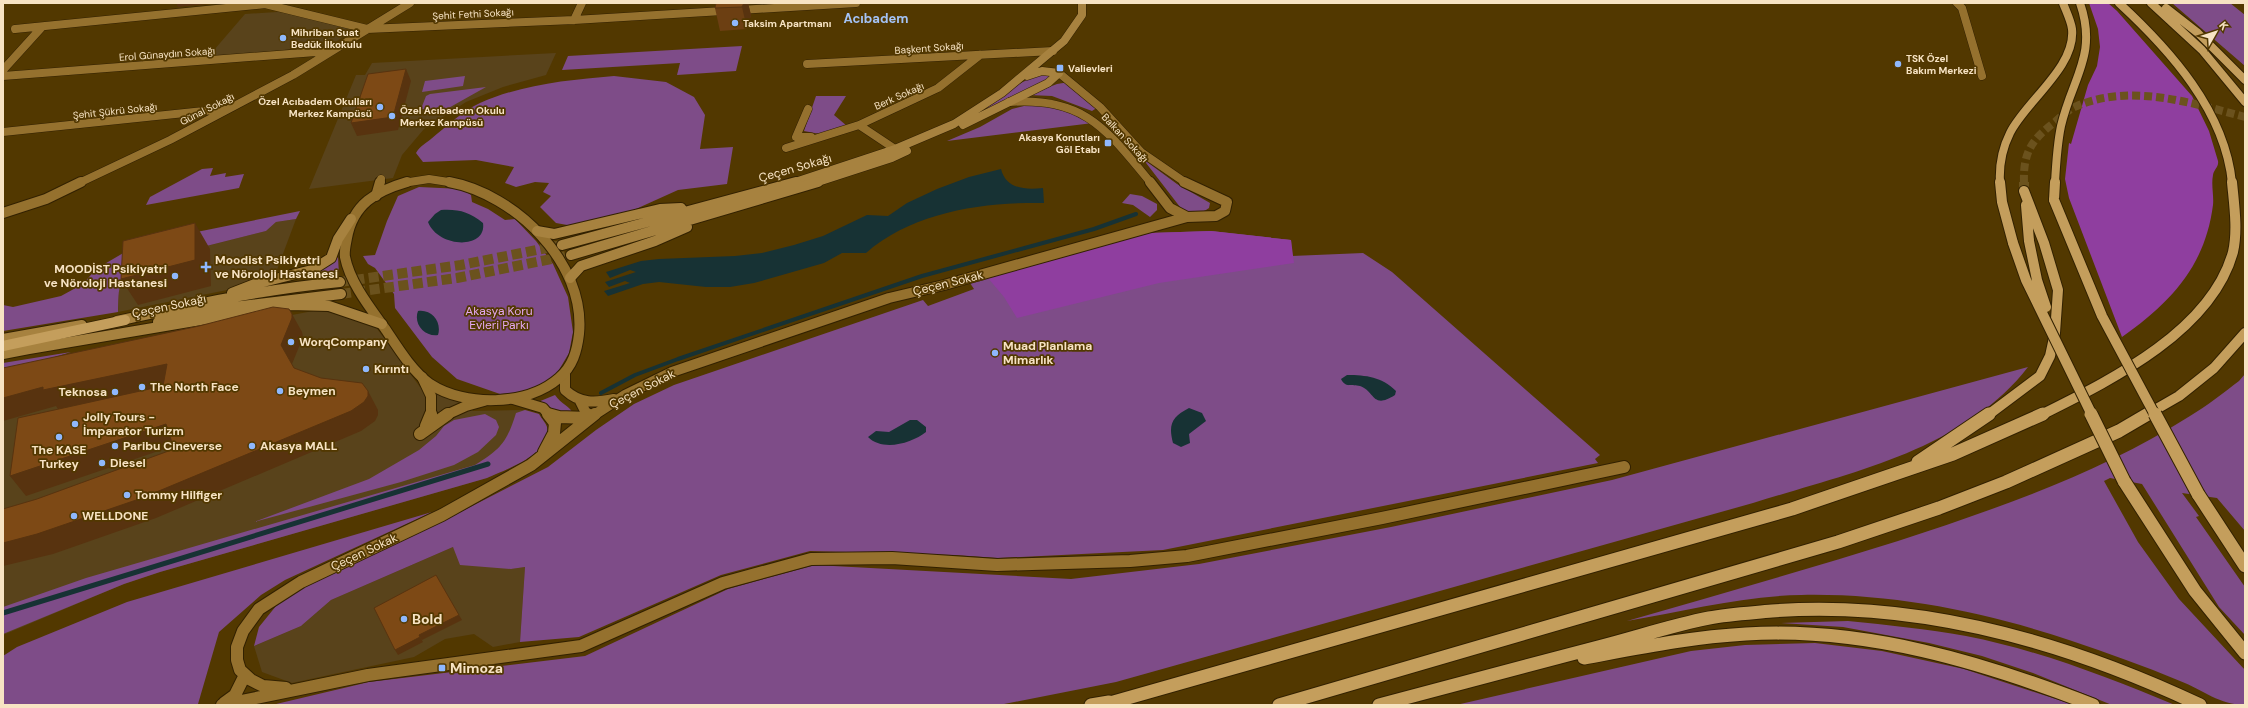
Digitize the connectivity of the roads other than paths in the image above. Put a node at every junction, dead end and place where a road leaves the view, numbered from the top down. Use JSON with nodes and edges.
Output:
{"nodes":[{"id":1,"x":410,"y":3,"type":"edge"},
{"id":2,"x":582,"y":3,"type":"edge"},
{"id":3,"x":856,"y":3,"type":"edge"},
{"id":4,"x":1082,"y":3,"type":"edge"},
{"id":5,"x":1957,"y":3,"type":"edge"},
{"id":6,"x":2063,"y":3,"type":"edge"},
{"id":7,"x":2080,"y":3,"type":"edge"},
{"id":8,"x":2119,"y":3,"type":"edge"},
{"id":9,"x":2151,"y":3,"type":"edge"},
{"id":10,"x":2159,"y":3,"type":"edge"},
{"id":11,"x":264,"y":4,"type":"edge"},
{"id":12,"x":801,"y":4,"type":"edge"},
{"id":13,"x":574,"y":20,"type":"junction"},
{"id":14,"x":42,"y":27,"type":"junction"},
{"id":15,"x":15,"y":29,"type":"dead end"},
{"id":16,"x":367,"y":29,"type":"junction"},
{"id":17,"x":332,"y":51,"type":"junction"},
{"id":18,"x":1053,"y":51,"type":"junction"},
{"id":19,"x":980,"y":55,"type":"junction"},
{"id":20,"x":1040,"y":60,"type":"junction"},
{"id":21,"x":807,"y":64,"type":"dead end"},
{"id":22,"x":3,"y":70,"type":"edge"},
{"id":23,"x":1059,"y":73,"type":"junction"},
{"id":24,"x":3,"y":76,"type":"edge"},
{"id":25,"x":1982,"y":76,"type":"dead end"},
{"id":26,"x":1020,"y":79,"type":"junction"},
{"id":27,"x":2245,"y":80,"type":"edge"},
{"id":28,"x":1005,"y":102,"type":"junction"},
{"id":29,"x":2245,"y":102,"type":"edge"},
{"id":30,"x":229,"y":108,"type":"junction"},
{"id":31,"x":808,"y":109,"type":"dead end"},
{"id":32,"x":859,"y":125,"type":"junction"},
{"id":33,"x":3,"y":132,"type":"edge"},
{"id":34,"x":827,"y":137,"type":"junction"},
{"id":35,"x":786,"y":148,"type":"dead end"},
{"id":36,"x":895,"y":149,"type":"junction"},
{"id":37,"x":381,"y":179,"type":"dead end"},
{"id":38,"x":376,"y":196,"type":"junction"},
{"id":39,"x":697,"y":208,"type":"junction"},
{"id":40,"x":725,"y":211,"type":"junction"},
{"id":41,"x":3,"y":213,"type":"edge"},
{"id":42,"x":1188,"y":217,"type":"junction"},
{"id":43,"x":352,"y":219,"type":"junction"},
{"id":44,"x":537,"y":231,"type":"junction"},
{"id":45,"x":562,"y":245,"type":"tunnel mouth"},
{"id":46,"x":571,"y":255,"type":"tunnel mouth"},
{"id":47,"x":570,"y":278,"type":"junction"},
{"id":48,"x":340,"y":282,"type":"tunnel mouth"},
{"id":49,"x":341,"y":294,"type":"tunnel mouth"},
{"id":50,"x":215,"y":300,"type":"junction"},
{"id":51,"x":125,"y":320,"type":"junction"},
{"id":52,"x":382,"y":324,"type":"junction"},
{"id":53,"x":2245,"y":333,"type":"edge"},
{"id":54,"x":3,"y":339,"type":"edge"},
{"id":55,"x":3,"y":346,"type":"edge"},
{"id":56,"x":2059,"y":348,"type":"junction"},
{"id":57,"x":29,"y":349,"type":"junction"},
{"id":58,"x":3,"y":354,"type":"edge"},
{"id":59,"x":565,"y":374,"type":"junction"},
{"id":60,"x":421,"y":375,"type":"junction"},
{"id":61,"x":626,"y":395,"type":"junction"},
{"id":62,"x":513,"y":399,"type":"junction"},
{"id":63,"x":495,"y":400,"type":"junction"},
{"id":64,"x":580,"y":401,"type":"junction"},
{"id":65,"x":548,"y":414,"type":"junction"},
{"id":66,"x":589,"y":418,"type":"junction"},
{"id":67,"x":531,"y":465,"type":"junction"},
{"id":68,"x":1624,"y":467,"type":"dead end"},
{"id":69,"x":1896,"y":476,"type":"junction"},
{"id":70,"x":2245,"y":566,"type":"edge"},
{"id":71,"x":2245,"y":653,"type":"edge"},
{"id":72,"x":1507,"y":671,"type":"junction"},
{"id":73,"x":245,"y":675,"type":"junction"},
{"id":74,"x":295,"y":689,"type":"junction"},
{"id":75,"x":1122,"y":700,"type":"junction"},
{"id":76,"x":221,"y":705,"type":"edge"},
{"id":77,"x":1091,"y":705,"type":"edge"},
{"id":78,"x":1103,"y":705,"type":"edge"},
{"id":79,"x":1279,"y":705,"type":"edge"},
{"id":80,"x":1379,"y":705,"type":"edge"},
{"id":81,"x":2093,"y":705,"type":"edge"},
{"id":82,"x":2200,"y":705,"type":"edge"}],
"edges":[{"from":1,"to":16,"type":"street","name":"Günal Sokağı"},
{"from":2,"to":13,"type":"street"},
{"from":3,"to":12,"type":"street","name":"Şehit Fethi Sokağı"},
{"from":4,"to":18,"type":"main road","name":"Çeçen Sokağı"},
{"from":5,"to":25,"type":"street"},
{"from":6,"to":56,"type":"highway","bridge":true},
{"from":7,"to":70,"type":"highway","bridge":true},
{"from":8,"to":69,"type":"highway"},
{"from":9,"to":29,"type":"highway"},
{"from":10,"to":27,"type":"highway"},
{"from":11,"to":14,"type":"street","name":"Şehit Fethi Sokağı"},
{"from":11,"to":16,"type":"street","name":"Şehit Fethi Sokağı"},
{"from":12,"to":13,"type":"street","name":"Şehit Fethi Sokağı"},
{"from":13,"to":16,"type":"street","name":"Şehit Fethi Sokağı"},
{"from":14,"to":15,"type":"street","name":"Şehit Fethi Sokağı"},
{"from":14,"to":22,"type":"street"},
{"from":16,"to":17,"type":"street","name":"Günal Sokağı"},
{"from":17,"to":24,"type":"street","name":"Erol Günaydın Sokağı"},
{"from":17,"to":30,"type":"street","name":"Günal Sokağı"},
{"from":18,"to":19,"type":"street","name":"Başkent Sokağı"},
{"from":18,"to":20,"type":"main road","name":"Çeçen Sokağı"},
{"from":19,"to":21,"type":"street","name":"Başkent Sokağı"},
{"from":19,"to":32,"type":"street","name":"Berk Sokağı"},
{"from":20,"to":23,"type":"main road"},
{"from":20,"to":26,"type":"main road","name":"Çeçen Sokağı"},
{"from":23,"to":26,"type":"main road","name":"Çeçen Sokağı"},
{"from":23,"to":28,"type":"main road","name":"Çeçen Sokağı"},
{"from":23,"to":42,"type":"street","name":"Balkan Sokağı"},
{"from":26,"to":36,"type":"main road","name":"Çeçen Sokağı"},
{"from":28,"to":40,"type":"main road","name":"Çeçen Sokağı"},
{"from":28,"to":42,"type":"street","name":"Balkan Sokağı"},
{"from":30,"to":33,"type":"street","name":"Şehit Şükrü Sokağı"},
{"from":30,"to":41,"type":"street","name":"Günal Sokağı"},
{"from":31,"to":34,"type":"street"},
{"from":32,"to":34,"type":"street","name":"Berk Sokağı"},
{"from":32,"to":36,"type":"street"},
{"from":34,"to":35,"type":"street","name":"Berk Sokağı"},
{"from":36,"to":39,"type":"main road","name":"Çeçen Sokağı"},
{"from":37,"to":38,"type":"street"},
{"from":38,"to":43,"type":"street"},
{"from":38,"to":44,"type":"street"},
{"from":39,"to":44,"type":"main road"},
{"from":39,"to":45,"type":"main road","name":"Çeçen Sokağı"},
{"from":40,"to":46,"type":"main road","name":"Çeçen Sokağı"},
{"from":40,"to":47,"type":"main road"},
{"from":42,"to":61,"type":"street","name":"Çeçen Sokak"},
{"from":43,"to":50,"type":"main road"},
{"from":43,"to":52,"type":"street"},
{"from":44,"to":47,"type":"street"},
{"from":47,"to":59,"type":"street"},
{"from":48,"to":50,"type":"main road","name":"Çeçen Sokağı"},
{"from":49,"to":57,"type":"main road","name":"Çeçen Sokağı"},
{"from":50,"to":51,"type":"main road","name":"Çeçen Sokağı"},
{"from":51,"to":54,"type":"main road","name":"Çeçen Sokağı"},
{"from":51,"to":55,"type":"highway"},
{"from":52,"to":57,"type":"main road"},
{"from":52,"to":60,"type":"street"},
{"from":53,"to":79,"type":"highway"},
{"from":56,"to":69,"type":"highway","bridge":true},
{"from":56,"to":71,"type":"highway","bridge":true},
{"from":57,"to":58,"type":"main road","name":"Çeçen Sokağı"},
{"from":59,"to":62,"type":"street"},
{"from":59,"to":64,"type":"street"},
{"from":60,"to":63,"type":"street"},
{"from":60,"to":63,"type":"street"},
{"from":61,"to":64,"type":"street"},
{"from":61,"to":66,"type":"street","name":"Çeçen Sokak"},
{"from":62,"to":63,"type":"street"},
{"from":62,"to":65,"type":"street"},
{"from":64,"to":66,"type":"street"},
{"from":65,"to":66,"type":"street"},
{"from":65,"to":67,"type":"street"},
{"from":66,"to":67,"type":"street","name":"Çeçen Sokak"},
{"from":67,"to":73,"type":"street","name":"Çeçen Sokak"},
{"from":68,"to":74,"type":"street"},
{"from":69,"to":75,"type":"highway"},
{"from":72,"to":80,"type":"highway"},
{"from":72,"to":81,"type":"highway"},
{"from":72,"to":82,"type":"highway"},
{"from":73,"to":74,"type":"street"},
{"from":73,"to":76,"type":"street"},
{"from":74,"to":76,"type":"street"},
{"from":75,"to":77,"type":"highway"},
{"from":75,"to":78,"type":"highway"}]}
